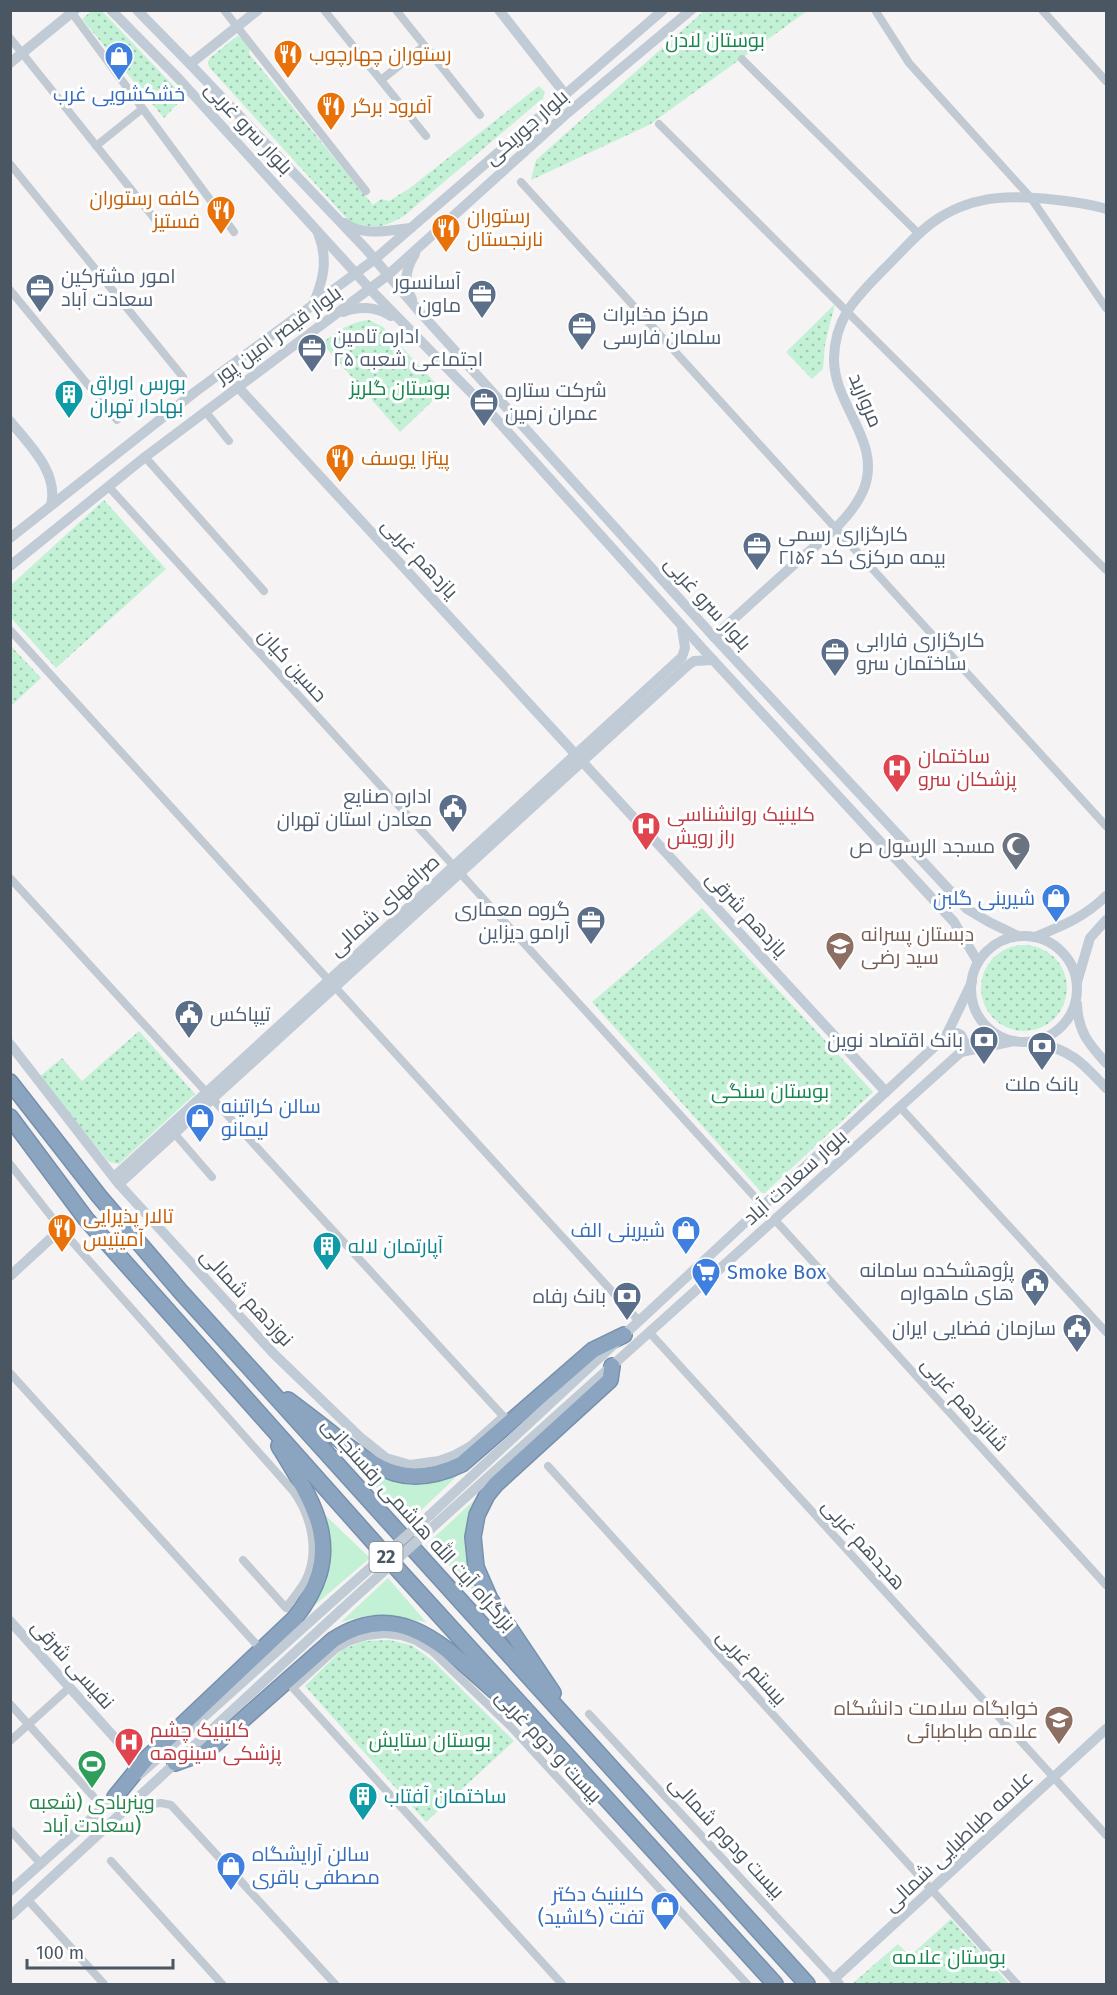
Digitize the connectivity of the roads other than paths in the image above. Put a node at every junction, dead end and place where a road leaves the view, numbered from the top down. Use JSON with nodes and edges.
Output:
{"nodes":[{"id":1,"x":111,"y":10,"type":"edge"},
{"id":2,"x":137,"y":10,"type":"edge"},
{"id":3,"x":224,"y":10,"type":"edge"},
{"id":4,"x":258,"y":10,"type":"edge"},
{"id":5,"x":324,"y":10,"type":"edge"},
{"id":6,"x":396,"y":10,"type":"edge"},
{"id":7,"x":499,"y":10,"type":"edge"},
{"id":8,"x":663,"y":10,"type":"edge"},
{"id":9,"x":691,"y":10,"type":"edge"},
{"id":10,"x":875,"y":10,"type":"edge"},
{"id":11,"x":1042,"y":10,"type":"edge"},
{"id":12,"x":73,"y":12,"type":"edge"},
{"id":13,"x":237,"y":27,"type":"junction"},
{"id":14,"x":10,"y":38,"type":"edge"},
{"id":15,"x":424,"y":46,"type":"junction"},
{"id":16,"x":23,"y":53,"type":"junction"},
{"id":17,"x":742,"y":59,"type":"dead end"},
{"id":18,"x":10,"y":63,"type":"edge"},
{"id":19,"x":190,"y":64,"type":"junction"},
{"id":20,"x":381,"y":81,"type":"junction"},
{"id":21,"x":1107,"y":81,"type":"edge"},
{"id":22,"x":565,"y":94,"type":"junction"},
{"id":23,"x":142,"y":109,"type":"junction"},
{"id":24,"x":480,"y":115,"type":"dead end"},
{"id":25,"x":659,"y":124,"type":"dead end"},
{"id":26,"x":426,"y":136,"type":"dead end"},
{"id":27,"x":96,"y":146,"type":"junction"},
{"id":28,"x":10,"y":164,"type":"edge"},
{"id":29,"x":301,"y":180,"type":"junction"},
{"id":30,"x":521,"y":182,"type":"dead end"},
{"id":31,"x":366,"y":191,"type":"dead end"},
{"id":32,"x":285,"y":194,"type":"junction"},
{"id":33,"x":1031,"y":198,"type":"junction"},
{"id":34,"x":1107,"y":209,"type":"edge"},
{"id":35,"x":334,"y":215,"type":"junction"},
{"id":36,"x":158,"y":223,"type":"dead end"},
{"id":37,"x":315,"y":228,"type":"junction"},
{"id":38,"x":412,"y":228,"type":"junction"},
{"id":39,"x":234,"y":232,"type":"dead end"},
{"id":40,"x":919,"y":234,"type":"junction"},
{"id":41,"x":424,"y":243,"type":"junction"},
{"id":42,"x":375,"y":259,"type":"junction"},
{"id":43,"x":357,"y":273,"type":"junction"},
{"id":44,"x":388,"y":275,"type":"junction"},
{"id":45,"x":370,"y":289,"type":"junction"},
{"id":46,"x":10,"y":290,"type":"edge"},
{"id":47,"x":312,"y":307,"type":"junction"},
{"id":48,"x":1107,"y":308,"type":"edge"},
{"id":49,"x":418,"y":310,"type":"junction"},
{"id":50,"x":847,"y":310,"type":"junction"},
{"id":51,"x":329,"y":318,"type":"junction"},
{"id":52,"x":404,"y":324,"type":"junction"},
{"id":53,"x":267,"y":339,"type":"junction"},
{"id":54,"x":454,"y":350,"type":"junction"},
{"id":55,"x":278,"y":356,"type":"junction"},
{"id":56,"x":441,"y":361,"type":"junction"},
{"id":57,"x":183,"y":377,"type":"dead end"},
{"id":58,"x":237,"y":386,"type":"junction"},
{"id":59,"x":205,"y":411,"type":"junction"},
{"id":60,"x":117,"y":420,"type":"dead end"},
{"id":61,"x":10,"y":421,"type":"edge"},
{"id":62,"x":229,"y":441,"type":"dead end"},
{"id":63,"x":145,"y":457,"type":"junction"},
{"id":64,"x":108,"y":486,"type":"junction"},
{"id":65,"x":51,"y":505,"type":"junction"},
{"id":66,"x":836,"y":528,"type":"junction"},
{"id":67,"x":10,"y":538,"type":"edge"},
{"id":68,"x":10,"y":566,"type":"edge"},
{"id":69,"x":1107,"y":570,"type":"edge"},
{"id":70,"x":264,"y":591,"type":"dead end"},
{"id":71,"x":681,"y":625,"type":"junction"},
{"id":72,"x":10,"y":630,"type":"edge"},
{"id":73,"x":714,"y":637,"type":"junction"},
{"id":74,"x":713,"y":660,"type":"junction"},
{"id":75,"x":579,"y":758,"type":"junction"},
{"id":76,"x":1107,"y":826,"type":"edge"},
{"id":77,"x":457,"y":869,"type":"junction"},
{"id":78,"x":10,"y":878,"type":"edge"},
{"id":79,"x":1107,"y":896,"type":"edge"},
{"id":80,"x":1107,"y":920,"type":"edge"},
{"id":81,"x":1018,"y":936,"type":"junction"},
{"id":82,"x":1035,"y":936,"type":"junction"},
{"id":83,"x":978,"y":962,"type":"junction"},
{"id":84,"x":972,"y":982,"type":"junction"},
{"id":85,"x":1077,"y":982,"type":"junction"},
{"id":86,"x":332,"y":984,"type":"junction"},
{"id":87,"x":1077,"y":998,"type":"junction"},
{"id":88,"x":946,"y":1036,"type":"junction"},
{"id":89,"x":1014,"y":1041,"type":"junction"},
{"id":90,"x":1031,"y":1041,"type":"junction"},
{"id":91,"x":10,"y":1044,"type":"edge"},
{"id":92,"x":961,"y":1052,"type":"junction"},
{"id":93,"x":1107,"y":1064,"type":"edge"},
{"id":94,"x":10,"y":1082,"type":"edge"},
{"id":95,"x":1107,"y":1088,"type":"edge"},
{"id":96,"x":886,"y":1092,"type":"junction"},
{"id":97,"x":210,"y":1095,"type":"junction"},
{"id":98,"x":900,"y":1107,"type":"junction"},
{"id":99,"x":10,"y":1118,"type":"edge"},
{"id":100,"x":174,"y":1133,"type":"junction"},
{"id":101,"x":10,"y":1164,"type":"edge"},
{"id":102,"x":212,"y":1177,"type":"dead end"},
{"id":103,"x":116,"y":1181,"type":"junction"},
{"id":104,"x":763,"y":1206,"type":"junction"},
{"id":105,"x":775,"y":1220,"type":"junction"},
{"id":106,"x":61,"y":1229,"type":"junction"},
{"id":107,"x":10,"y":1276,"type":"edge"},
{"id":108,"x":639,"y":1321,"type":"junction"},
{"id":109,"x":1107,"y":1332,"type":"edge"},
{"id":110,"x":650,"y":1333,"type":"junction"},
{"id":111,"x":624,"y":1335,"type":"junction"},
{"id":112,"x":612,"y":1366,"type":"junction"},
{"id":113,"x":10,"y":1373,"type":"edge"},
{"id":114,"x":258,"y":1376,"type":"junction"},
{"id":115,"x":257,"y":1410,"type":"junction"},
{"id":116,"x":504,"y":1417,"type":"joint"},
{"id":117,"x":548,"y":1466,"type":"dead end"},
{"id":118,"x":434,"y":1519,"type":"junction"},
{"id":119,"x":243,"y":1560,"type":"dead end"},
{"id":120,"x":1107,"y":1585,"type":"edge"},
{"id":121,"x":338,"y":1605,"type":"junction"},
{"id":122,"x":10,"y":1621,"type":"edge"},
{"id":123,"x":256,"y":1644,"type":"dead end"},
{"id":124,"x":70,"y":1687,"type":"junction"},
{"id":125,"x":10,"y":1704,"type":"edge"},
{"id":126,"x":589,"y":1714,"type":"dead end"},
{"id":127,"x":29,"y":1724,"type":"junction"},
{"id":128,"x":1107,"y":1729,"type":"edge"},
{"id":129,"x":543,"y":1730,"type":"junction"},
{"id":130,"x":582,"y":1735,"type":"junction"},
{"id":131,"x":10,"y":1741,"type":"edge"},
{"id":132,"x":132,"y":1757,"type":"dead end"},
{"id":133,"x":176,"y":1764,"type":"junction"},
{"id":134,"x":1054,"y":1777,"type":"junction"},
{"id":135,"x":93,"y":1796,"type":"dead end"},
{"id":136,"x":115,"y":1797,"type":"junction"},
{"id":137,"x":129,"y":1807,"type":"junction"},
{"id":138,"x":10,"y":1830,"type":"edge"},
{"id":139,"x":1107,"y":1835,"type":"edge"},
{"id":140,"x":111,"y":1861,"type":"dead end"},
{"id":141,"x":41,"y":1864,"type":"junction"},
{"id":142,"x":932,"y":1890,"type":"junction"},
{"id":143,"x":10,"y":1891,"type":"edge"},
{"id":144,"x":28,"y":1900,"type":"junction"},
{"id":145,"x":10,"y":1916,"type":"edge"},
{"id":146,"x":837,"y":1982,"type":"edge"},
{"id":147,"x":104,"y":1984,"type":"edge"},
{"id":148,"x":222,"y":1984,"type":"edge"},
{"id":149,"x":335,"y":1984,"type":"edge"},
{"id":150,"x":562,"y":1984,"type":"edge"},
{"id":151,"x":747,"y":1984,"type":"edge"},
{"id":152,"x":775,"y":1984,"type":"edge"},
{"id":153,"x":807,"y":1984,"type":"edge"},
{"id":154,"x":1017,"y":1984,"type":"edge"}],
"edges":[{"from":1,"to":32,"type":"main road","name":"بلوار سرو غربی"},
{"from":2,"to":19,"type":"main road","name":"بلوار سرو غربی"},
{"from":3,"to":13,"type":"street"},
{"from":4,"to":13,"type":"main road"},
{"from":5,"to":20,"type":"street"},
{"from":6,"to":15,"type":"street"},
{"from":7,"to":22,"type":"main road"},
{"from":8,"to":22,"type":"main road","name":"بلوار جوریکی"},
{"from":9,"to":41,"type":"main road","name":"بلوار جوریکی"},
{"from":10,"to":33,"type":"street"},
{"from":11,"to":21,"type":"street"},
{"from":12,"to":16,"type":"main road"},
{"from":12,"to":23,"type":"street"},
{"from":13,"to":19,"type":"main road"},
{"from":13,"to":31,"type":"street"},
{"from":14,"to":16,"type":"street"},
{"from":15,"to":20,"type":"street"},
{"from":15,"to":24,"type":"street"},
{"from":16,"to":18,"type":"main road"},
{"from":16,"to":27,"type":"street"},
{"from":17,"to":40,"type":"street"},
{"from":19,"to":29,"type":"main road","name":"بلوار سرو غربی"},
{"from":20,"to":26,"type":"street"},
{"from":22,"to":38,"type":"main road","name":"بلوار جوریکی"},
{"from":23,"to":27,"type":"street"},
{"from":23,"to":39,"type":"street"},
{"from":25,"to":50,"type":"street"},
{"from":27,"to":36,"type":"street"},
{"from":28,"to":57,"type":"street"},
{"from":29,"to":32,"type":"main road"},
{"from":29,"to":35,"type":"main road","name":"بلوار سرو غربی"},
{"from":30,"to":66,"type":"street"},
{"from":32,"to":37,"type":"main road","name":"بلوار سرو غربی"},
{"from":33,"to":34,"type":"main road","name":"مروارید"},
{"from":33,"to":40,"type":"main road","name":"مروارید"},
{"from":33,"to":48,"type":"street"},
{"from":35,"to":38,"type":"main road"},
{"from":35,"to":42,"type":"main road","name":"بلوار سرو غربی"},
{"from":37,"to":43,"type":"main road","name":"بلوار سرو غربی"},
{"from":37,"to":47,"type":"main road"},
{"from":38,"to":42,"type":"main road","name":"بلوار جوریکی"},
{"from":40,"to":50,"type":"main road","name":"مروارید"},
{"from":41,"to":44,"type":"main road","name":"بلوار جوریکی"},
{"from":41,"to":49,"type":"main road"},
{"from":42,"to":43,"type":"main road","name":"بلوار قیصر امین پور"},
{"from":42,"to":44,"type":"main road","name":"بلوار سرو غربی"},
{"from":43,"to":45,"type":"main road","name":"بلوار سرو غربی"},
{"from":43,"to":47,"type":"main road","name":"بلوار قیصر امین پور"},
{"from":44,"to":45,"type":"main road","name":"بلوار قیصر امین پور"},
{"from":44,"to":49,"type":"main road","name":"بلوار سرو غربی"},
{"from":45,"to":51,"type":"main road","name":"بلوار قیصر امین پور"},
{"from":45,"to":52,"type":"main road","name":"بلوار سرو غربی"},
{"from":46,"to":60,"type":"street"},
{"from":47,"to":53,"type":"main road","name":"بلوار قیصر امین پور"},
{"from":49,"to":54,"type":"main road","name":"بلوار سرو غربی"},
{"from":50,"to":66,"type":"main road","name":"مروارید"},
{"from":50,"to":69,"type":"street"},
{"from":51,"to":52,"type":"main road"},
{"from":51,"to":55,"type":"main road","name":"بلوار قیصر امین پور"},
{"from":52,"to":56,"type":"main road","name":"بلوار سرو غربی"},
{"from":53,"to":55,"type":"main road"},
{"from":53,"to":65,"type":"main road","name":"بلوار قیصر امین پور"},
{"from":54,"to":56,"type":"main road"},
{"from":54,"to":73,"type":"main road","name":"بلوار سرو غربی"},
{"from":55,"to":58,"type":"main road","name":"بلوار قیصر امین پور"},
{"from":56,"to":71,"type":"main road","name":"بلوار سرو غربی"},
{"from":58,"to":59,"type":"main road","name":"بلوار قیصر امین پور"},
{"from":58,"to":75,"type":"main road","name":"یازدهم غربی"},
{"from":59,"to":62,"type":"street"},
{"from":59,"to":63,"type":"main road","name":"بلوار قیصر امین پور"},
{"from":61,"to":65,"type":"main road"},
{"from":63,"to":64,"type":"main road","name":"بلوار قیصر امین پور"},
{"from":63,"to":70,"type":"street"},
{"from":64,"to":68,"type":"main road","name":"بلوار قیصر امین پور"},
{"from":64,"to":77,"type":"street","name":"حسین کیان"},
{"from":65,"to":67,"type":"main road","name":"بلوار قیصر امین پور"},
{"from":66,"to":73,"type":"main road","name":"مروارید"},
{"from":66,"to":76,"type":"street"},
{"from":71,"to":74,"type":"main road","name":"بلوار سرو غربی"},
{"from":71,"to":75,"type":"main road","name":"صرافهای شمالی"},
{"from":72,"to":86,"type":"street"},
{"from":73,"to":81,"type":"main road","name":"بلوار سرو غربی"},
{"from":74,"to":75,"type":"main road","name":"صرافهای شمالی"},
{"from":74,"to":83,"type":"main road","name":"بلوار سرو غربی"},
{"from":75,"to":77,"type":"main road","name":"صرافهای شمالی"},
{"from":75,"to":96,"type":"main road","name":"یازدهم شرقی"},
{"from":77,"to":86,"type":"main road","name":"صرافهای شمالی"},
{"from":77,"to":104,"type":"street","name":"حسین کیان"},
{"from":78,"to":97,"type":"street"},
{"from":79,"to":82,"type":"main road"},
{"from":80,"to":85,"type":"main road"},
{"from":81,"to":82,"type":"main road"},
{"from":81,"to":83,"type":"main road"},
{"from":82,"to":85,"type":"main road"},
{"from":83,"to":84,"type":"main road"},
{"from":84,"to":88,"type":"main road","name":"بلوار سعادت آباد"},
{"from":84,"to":89,"type":"main road"},
{"from":85,"to":87,"type":"main road"},
{"from":86,"to":97,"type":"main road","name":"صرافهای شمالی"},
{"from":86,"to":108,"type":"street"},
{"from":87,"to":90,"type":"main road"},
{"from":87,"to":93,"type":"main road"},
{"from":88,"to":92,"type":"main road"},
{"from":88,"to":96,"type":"main road","name":"بلوار سعادت آباد"},
{"from":89,"to":90,"type":"main road"},
{"from":89,"to":92,"type":"main road"},
{"from":90,"to":95,"type":"main road"},
{"from":91,"to":103,"type":"main road","name":"نوزدهم شمالی"},
{"from":92,"to":98,"type":"main road","name":"بلوار سعادت آباد"},
{"from":94,"to":114,"type":"highway","name":"بزرگراه آیت الله هاشمی رفسنجانی","number":"22"},
{"from":96,"to":104,"type":"main road","name":"بلوار سعادت آباد"},
{"from":97,"to":100,"type":"main road","name":"صرافهای شمالی"},
{"from":97,"to":103,"type":"main road","name":"صرافهای شمالی"},
{"from":97,"to":116,"type":"street"},
{"from":98,"to":105,"type":"main road","name":"بلوار سعادت آباد"},
{"from":98,"to":109,"type":"street"},
{"from":99,"to":115,"type":"highway","number":"22"},
{"from":100,"to":102,"type":"street"},
{"from":100,"to":103,"type":"main road","name":"صرافهای شمالی"},
{"from":101,"to":106,"type":"street"},
{"from":103,"to":116,"type":"main road","name":"نوزدهم شمالی"},
{"from":104,"to":108,"type":"main road","name":"بلوار سعادت آباد"},
{"from":105,"to":110,"type":"main road","name":"بلوار سعادت آباد"},
{"from":105,"to":120,"type":"street","name":"شانزدهم غربی"},
{"from":106,"to":107,"type":"main road"},
{"from":106,"to":119,"type":"street"},
{"from":108,"to":111,"type":"main road","name":"بلوار سعادت آباد"},
{"from":110,"to":112,"type":"main road","name":"بلوار سعادت آباد"},
{"from":110,"to":134,"type":"street","name":"هجدهم غربی"},
{"from":111,"to":114,"type":"highway"},
{"from":111,"to":118,"type":"main road","name":"بلوار سعادت آباد"},
{"from":112,"to":118,"type":"main road","name":"بلوار سعادت آباد"},
{"from":112,"to":130,"type":"highway"},
{"from":113,"to":123,"type":"street"},
{"from":114,"to":130,"type":"highway","name":"بزرگراه آیت الله هاشمی رفسنجانی","number":"22"},
{"from":115,"to":129,"type":"highway","number":"22"},
{"from":115,"to":136,"type":"highway"},
{"from":117,"to":142,"type":"street","name":"بیستم غربی"},
{"from":118,"to":121,"type":"main road","bridge":true},
{"from":121,"to":133,"type":"main road"},
{"from":121,"to":136,"type":"main road"},
{"from":122,"to":124,"type":"main road","name":"نفیسی شرقی"},
{"from":124,"to":127,"type":"street"},
{"from":124,"to":132,"type":"main road","name":"نفیسی شرقی"},
{"from":125,"to":127,"type":"street"},
{"from":126,"to":146,"type":"street","name":"بیست ودوم شمالی"},
{"from":127,"to":131,"type":"street"},
{"from":127,"to":135,"type":"street"},
{"from":128,"to":134,"type":"main road","name":"علامه طباطبایی شمالی"},
{"from":129,"to":133,"type":"highway"},
{"from":129,"to":152,"type":"highway","number":"22"},
{"from":130,"to":153,"type":"highway","name":"بزرگراه آیت الله هاشمی رفسنجانی","number":"22"},
{"from":133,"to":137,"type":"main road"},
{"from":134,"to":139,"type":"street","name":"هجدهم غربی"},
{"from":134,"to":142,"type":"main road","name":"علامه طباطبایی شمالی"},
{"from":136,"to":141,"type":"main road"},
{"from":137,"to":144,"type":"main road"},
{"from":137,"to":149,"type":"street"},
{"from":138,"to":141,"type":"street"},
{"from":140,"to":148,"type":"street"},
{"from":141,"to":143,"type":"main road"},
{"from":142,"to":146,"type":"main road","name":"علامه طباطبایی شمالی"},
{"from":142,"to":154,"type":"street","name":"بیستم غربی"},
{"from":144,"to":145,"type":"main road"},
{"from":144,"to":147,"type":"street"},
{"from":150,"to":151,"type":"street","name":"بیست و دوم غربی"}]}
